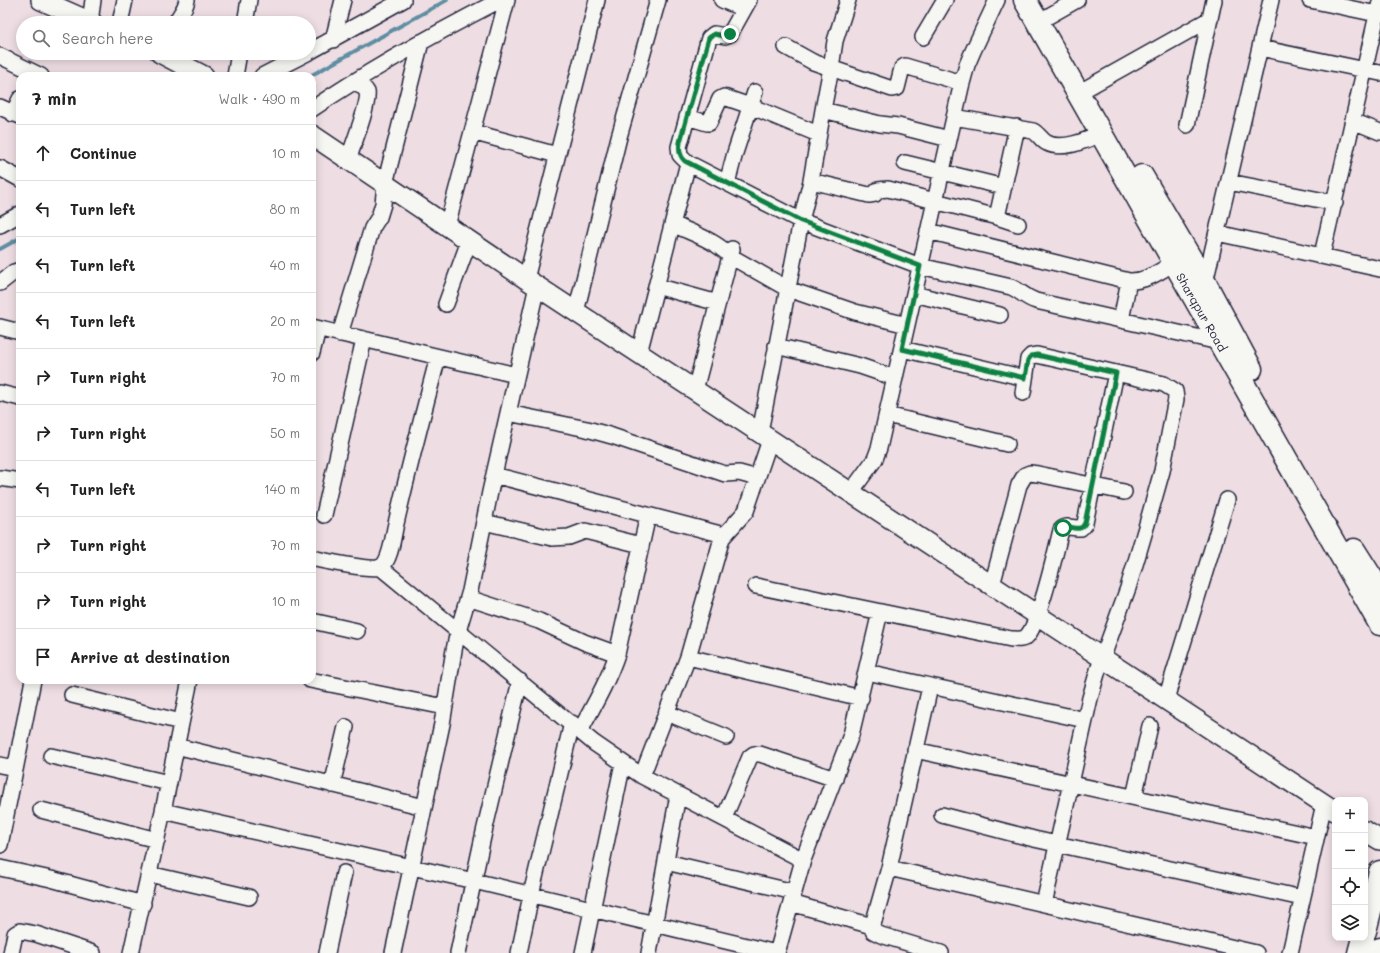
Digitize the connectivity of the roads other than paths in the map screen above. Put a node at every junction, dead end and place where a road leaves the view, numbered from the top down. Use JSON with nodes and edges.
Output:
{"nodes":[{"id":1,"x":41,"y":0,"type":"edge"},
{"id":2,"x":93,"y":0,"type":"edge"},
{"id":3,"x":125,"y":0,"type":"edge"},
{"id":4,"x":187,"y":0,"type":"edge"},
{"id":5,"x":249,"y":0,"type":"edge"},
{"id":6,"x":343,"y":0,"type":"edge"},
{"id":7,"x":403,"y":0,"type":"edge"},
{"id":8,"x":500,"y":0,"type":"edge"},
{"id":9,"x":507,"y":0,"type":"edge"},
{"id":10,"x":597,"y":0,"type":"edge"},
{"id":11,"x":658,"y":0,"type":"edge"},
{"id":12,"x":722,"y":0,"type":"edge"},
{"id":13,"x":848,"y":0,"type":"edge"},
{"id":14,"x":945,"y":0,"type":"edge"},
{"id":15,"x":997,"y":0,"type":"edge"},
{"id":16,"x":1025,"y":0,"type":"edge"},
{"id":17,"x":1077,"y":0,"type":"edge"},
{"id":18,"x":1214,"y":0,"type":"edge"},
{"id":19,"x":1271,"y":0,"type":"edge"},
{"id":20,"x":1310,"y":0,"type":"edge"},
{"id":21,"x":747,"y":4,"type":"edge"},
{"id":22,"x":1379,"y":8,"type":"edge"},
{"id":23,"x":1043,"y":12,"type":"edge"},
{"id":24,"x":77,"y":16,"type":"edge"},
{"id":25,"x":92,"y":16,"type":"edge"},
{"id":26,"x":122,"y":16,"type":"edge"},
{"id":27,"x":179,"y":16,"type":"edge"},
{"id":28,"x":246,"y":16,"type":"edge"},
{"id":29,"x":1210,"y":19,"type":"junction"},
{"id":30,"x":923,"y":38,"type":"dead end"},
{"id":31,"x":333,"y":40,"type":"junction"},
{"id":32,"x":421,"y":42,"type":"junction"},
{"id":33,"x":786,"y":47,"type":"dead end"},
{"id":34,"x":316,"y":48,"type":"edge"},
{"id":35,"x":1260,"y":48,"type":"junction"},
{"id":36,"x":0,"y":56,"type":"edge"},
{"id":37,"x":177,"y":60,"type":"edge"},
{"id":38,"x":238,"y":60,"type":"edge"},
{"id":39,"x":293,"y":60,"type":"edge"},
{"id":40,"x":832,"y":68,"type":"junction"},
{"id":41,"x":1365,"y":70,"type":"junction"},
{"id":42,"x":29,"y":72,"type":"edge"},
{"id":43,"x":197,"y":72,"type":"edge"},
{"id":44,"x":236,"y":72,"type":"edge"},
{"id":45,"x":270,"y":72,"type":"edge"},
{"id":46,"x":1380,"y":73,"type":"edge"},
{"id":47,"x":356,"y":81,"type":"junction"},
{"id":48,"x":962,"y":83,"type":"junction"},
{"id":49,"x":1084,"y":90,"type":"junction"},
{"id":50,"x":752,"y":99,"type":"junction"},
{"id":51,"x":316,"y":106,"type":"edge"},
{"id":52,"x":822,"y":110,"type":"junction"},
{"id":53,"x":687,"y":117,"type":"junction"},
{"id":54,"x":954,"y":117,"type":"junction"},
{"id":55,"x":1353,"y":121,"type":"junction"},
{"id":56,"x":1187,"y":125,"type":"dead end"},
{"id":57,"x":1017,"y":127,"type":"junction"},
{"id":58,"x":472,"y":132,"type":"junction"},
{"id":59,"x":1380,"y":132,"type":"edge"},
{"id":60,"x":818,"y":134,"type":"junction"},
{"id":61,"x":1101,"y":134,"type":"junction"},
{"id":62,"x":316,"y":139,"type":"edge"},
{"id":63,"x":949,"y":140,"type":"junction"},
{"id":64,"x":557,"y":155,"type":"junction"},
{"id":65,"x":348,"y":160,"type":"junction"},
{"id":66,"x":688,"y":163,"type":"junction"},
{"id":67,"x":905,"y":163,"type":"dead end"},
{"id":68,"x":0,"y":168,"type":"edge"},
{"id":69,"x":942,"y":172,"type":"junction"},
{"id":70,"x":16,"y":177,"type":"edge"},
{"id":71,"x":811,"y":182,"type":"junction"},
{"id":72,"x":1228,"y":182,"type":"junction"},
{"id":73,"x":727,"y":183,"type":"junction"},
{"id":74,"x":386,"y":184,"type":"junction"},
{"id":75,"x":1004,"y":187,"type":"junction"},
{"id":76,"x":935,"y":201,"type":"junction"},
{"id":77,"x":1334,"y":203,"type":"junction"},
{"id":78,"x":16,"y":216,"type":"edge"},
{"id":79,"x":997,"y":217,"type":"junction"},
{"id":80,"x":801,"y":221,"type":"junction"},
{"id":81,"x":672,"y":224,"type":"junction"},
{"id":82,"x":1018,"y":224,"type":"dead end"},
{"id":83,"x":0,"y":225,"type":"edge"},
{"id":84,"x":447,"y":226,"type":"junction"},
{"id":85,"x":928,"y":231,"type":"junction"},
{"id":86,"x":1217,"y":233,"type":"junction"},
{"id":87,"x":469,"y":241,"type":"junction"},
{"id":88,"x":731,"y":252,"type":"junction"},
{"id":89,"x":1322,"y":255,"type":"junction"},
{"id":90,"x":1174,"y":263,"type":"junction"},
{"id":91,"x":920,"y":266,"type":"junction"},
{"id":92,"x":1380,"y":269,"type":"edge"},
{"id":93,"x":16,"y":271,"type":"edge"},
{"id":94,"x":1129,"y":281,"type":"junction"},
{"id":95,"x":531,"y":282,"type":"junction"},
{"id":96,"x":0,"y":283,"type":"edge"},
{"id":97,"x":1205,"y":283,"type":"junction"},
{"id":98,"x":656,"y":286,"type":"junction"},
{"id":99,"x":788,"y":289,"type":"junction"},
{"id":100,"x":914,"y":294,"type":"junction"},
{"id":101,"x":718,"y":303,"type":"junction"},
{"id":102,"x":446,"y":304,"type":"dead end"},
{"id":103,"x":1199,"y":307,"type":"junction"},
{"id":104,"x":576,"y":312,"type":"junction"},
{"id":105,"x":1000,"y":315,"type":"dead end"},
{"id":106,"x":1121,"y":320,"type":"junction"},
{"id":107,"x":907,"y":325,"type":"junction"},
{"id":108,"x":0,"y":327,"type":"edge"},
{"id":109,"x":316,"y":328,"type":"edge"},
{"id":110,"x":16,"y":331,"type":"edge"},
{"id":111,"x":340,"y":334,"type":"junction"},
{"id":112,"x":364,"y":340,"type":"junction"},
{"id":113,"x":1219,"y":342,"type":"junction"},
{"id":114,"x":776,"y":346,"type":"junction"},
{"id":115,"x":902,"y":349,"type":"junction"},
{"id":116,"x":639,"y":353,"type":"junction"},
{"id":117,"x":438,"y":357,"type":"junction"},
{"id":118,"x":1116,"y":373,"type":"junction"},
{"id":119,"x":516,"y":375,"type":"junction"},
{"id":120,"x":895,"y":378,"type":"junction"},
{"id":121,"x":1025,"y":378,"type":"junction"},
{"id":122,"x":695,"y":390,"type":"junction"},
{"id":123,"x":0,"y":393,"type":"edge"},
{"id":124,"x":1023,"y":393,"type":"dead end"},
{"id":125,"x":16,"y":397,"type":"edge"},
{"id":126,"x":508,"y":413,"type":"junction"},
{"id":127,"x":887,"y":415,"type":"junction"},
{"id":128,"x":765,"y":436,"type":"junction"},
{"id":129,"x":1007,"y":444,"type":"dead end"},
{"id":130,"x":494,"y":475,"type":"junction"},
{"id":131,"x":757,"y":478,"type":"junction"},
{"id":132,"x":16,"y":480,"type":"edge"},
{"id":133,"x":1,"y":481,"type":"edge"},
{"id":134,"x":1094,"y":486,"type":"junction"},
{"id":135,"x":851,"y":492,"type":"junction"},
{"id":136,"x":1124,"y":492,"type":"dead end"},
{"id":137,"x":1227,"y":500,"type":"dead end"},
{"id":138,"x":316,"y":509,"type":"edge"},
{"id":139,"x":648,"y":515,"type":"junction"},
{"id":140,"x":484,"y":522,"type":"junction"},
{"id":141,"x":724,"y":535,"type":"junction"},
{"id":142,"x":641,"y":545,"type":"junction"},
{"id":143,"x":316,"y":559,"type":"edge"},
{"id":144,"x":380,"y":567,"type":"junction"},
{"id":145,"x":992,"y":585,"type":"junction"},
{"id":146,"x":756,"y":586,"type":"dead end"},
{"id":147,"x":1380,"y":591,"type":"edge"},
{"id":148,"x":468,"y":598,"type":"junction"},
{"id":149,"x":880,"y":612,"type":"junction"},
{"id":150,"x":1038,"y":615,"type":"junction"},
{"id":151,"x":316,"y":622,"type":"edge"},
{"id":152,"x":1380,"y":624,"type":"edge"},
{"id":153,"x":357,"y":631,"type":"dead end"},
{"id":154,"x":458,"y":631,"type":"junction"},
{"id":155,"x":617,"y":654,"type":"junction"},
{"id":156,"x":688,"y":657,"type":"junction"},
{"id":157,"x":1103,"y":658,"type":"junction"},
{"id":158,"x":867,"y":672,"type":"junction"},
{"id":159,"x":316,"y":681,"type":"edge"},
{"id":160,"x":520,"y":681,"type":"junction"},
{"id":161,"x":32,"y":684,"type":"edge"},
{"id":162,"x":189,"y":684,"type":"edge"},
{"id":163,"x":930,"y":687,"type":"junction"},
{"id":164,"x":72,"y":695,"type":"dead end"},
{"id":165,"x":861,"y":698,"type":"junction"},
{"id":166,"x":1166,"y":699,"type":"junction"},
{"id":167,"x":445,"y":707,"type":"junction"},
{"id":168,"x":667,"y":713,"type":"junction"},
{"id":169,"x":1085,"y":720,"type":"junction"},
{"id":170,"x":181,"y":722,"type":"junction"},
{"id":171,"x":1150,"y":726,"type":"dead end"},
{"id":172,"x":346,"y":727,"type":"dead end"},
{"id":173,"x":576,"y":727,"type":"junction"},
{"id":174,"x":726,"y":736,"type":"dead end"},
{"id":175,"x":176,"y":746,"type":"junction"},
{"id":176,"x":916,"y":750,"type":"junction"},
{"id":177,"x":51,"y":756,"type":"dead end"},
{"id":178,"x":623,"y":763,"type":"junction"},
{"id":179,"x":0,"y":765,"type":"edge"},
{"id":180,"x":15,"y":768,"type":"junction"},
{"id":181,"x":642,"y":776,"type":"junction"},
{"id":182,"x":835,"y":779,"type":"junction"},
{"id":183,"x":169,"y":783,"type":"junction"},
{"id":184,"x":1070,"y":783,"type":"junction"},
{"id":185,"x":332,"y":785,"type":"junction"},
{"id":186,"x":678,"y":795,"type":"junction"},
{"id":187,"x":1134,"y":797,"type":"junction"},
{"id":188,"x":424,"y":807,"type":"junction"},
{"id":189,"x":1329,"y":807,"type":"edge"},
{"id":190,"x":41,"y":810,"type":"dead end"},
{"id":191,"x":163,"y":811,"type":"junction"},
{"id":192,"x":942,"y":815,"type":"dead end"},
{"id":193,"x":724,"y":818,"type":"junction"},
{"id":194,"x":1368,"y":833,"type":"edge"},
{"id":195,"x":1316,"y":837,"type":"junction"},
{"id":196,"x":157,"y":840,"type":"junction"},
{"id":197,"x":1380,"y":840,"type":"edge"},
{"id":198,"x":1057,"y":844,"type":"junction"},
{"id":199,"x":0,"y":845,"type":"edge"},
{"id":200,"x":803,"y":860,"type":"junction"},
{"id":201,"x":666,"y":862,"type":"junction"},
{"id":202,"x":411,"y":867,"type":"junction"},
{"id":203,"x":0,"y":868,"type":"edge"},
{"id":204,"x":889,"y":868,"type":"junction"},
{"id":205,"x":1380,"y":872,"type":"edge"},
{"id":206,"x":344,"y":873,"type":"dead end"},
{"id":207,"x":149,"y":874,"type":"junction"},
{"id":208,"x":474,"y":881,"type":"junction"},
{"id":209,"x":531,"y":895,"type":"junction"},
{"id":210,"x":249,"y":897,"type":"dead end"},
{"id":211,"x":792,"y":898,"type":"junction"},
{"id":212,"x":1302,"y":898,"type":"junction"},
{"id":213,"x":142,"y":904,"type":"junction"},
{"id":214,"x":1044,"y":904,"type":"junction"},
{"id":215,"x":592,"y":910,"type":"junction"},
{"id":216,"x":1368,"y":919,"type":"edge"},
{"id":217,"x":654,"y":924,"type":"junction"},
{"id":218,"x":872,"y":926,"type":"junction"},
{"id":219,"x":1362,"y":941,"type":"edge"},
{"id":220,"x":1380,"y":949,"type":"edge"},
{"id":221,"x":11,"y":953,"type":"edge"},
{"id":222,"x":93,"y":953,"type":"edge"},
{"id":223,"x":131,"y":953,"type":"edge"},
{"id":224,"x":327,"y":953,"type":"edge"},
{"id":225,"x":393,"y":953,"type":"edge"},
{"id":226,"x":458,"y":953,"type":"edge"},
{"id":227,"x":519,"y":953,"type":"edge"},
{"id":228,"x":584,"y":953,"type":"edge"},
{"id":229,"x":649,"y":953,"type":"edge"},
{"id":230,"x":776,"y":953,"type":"edge"},
{"id":231,"x":939,"y":953,"type":"edge"},
{"id":232,"x":1256,"y":953,"type":"edge"},
{"id":233,"x":1290,"y":953,"type":"edge"},
{"id":234,"x":1359,"y":953,"type":"edge"},
{"id":235,"x":1379,"y":953,"type":"edge"}],
"edges":[{"from":1,"to":24,"type":"street"},
{"from":2,"to":25,"type":"street"},
{"from":3,"to":26,"type":"street"},
{"from":4,"to":27,"type":"street"},
{"from":5,"to":28,"type":"street"},
{"from":6,"to":31,"type":"street"},
{"from":7,"to":31,"type":"street"},
{"from":8,"to":32,"type":"street"},
{"from":9,"to":58,"type":"street"},
{"from":10,"to":64,"type":"street"},
{"from":11,"to":104,"type":"street"},
{"from":12,"to":21,"type":"street"},
{"from":13,"to":40,"type":"street"},
{"from":14,"to":30,"type":"street"},
{"from":15,"to":48,"type":"street"},
{"from":16,"to":23,"type":"main road","name":"Sharqpur Road"},
{"from":17,"to":23,"type":"street"},
{"from":18,"to":29,"type":"street"},
{"from":19,"to":35,"type":"street"},
{"from":20,"to":22,"type":"street"},
{"from":21,"to":53,"type":"street"},
{"from":22,"to":41,"type":"street"},
{"from":23,"to":49,"type":"main road","name":"Sharqpur Road"},
{"from":29,"to":49,"type":"street"},
{"from":29,"to":56,"type":"street"},
{"from":31,"to":34,"type":"street"},
{"from":32,"to":47,"type":"street"},
{"from":32,"to":74,"type":"street"},
{"from":33,"to":40,"type":"street"},
{"from":35,"to":41,"type":"street"},
{"from":35,"to":72,"type":"street"},
{"from":36,"to":42,"type":"street"},
{"from":37,"to":43,"type":"street"},
{"from":38,"to":44,"type":"street"},
{"from":39,"to":45,"type":"street"},
{"from":40,"to":48,"type":"street"},
{"from":40,"to":52,"type":"street"},
{"from":41,"to":46,"type":"street"},
{"from":41,"to":55,"type":"street"},
{"from":47,"to":51,"type":"street"},
{"from":47,"to":65,"type":"street"},
{"from":48,"to":54,"type":"street"},
{"from":49,"to":61,"type":"main road","name":"Sharqpur Road"},
{"from":49,"to":97,"type":"main road","name":"Sharqpur Road"},
{"from":50,"to":53,"type":"street"},
{"from":50,"to":60,"type":"street"},
{"from":50,"to":73,"type":"street"},
{"from":52,"to":60,"type":"street"},
{"from":52,"to":63,"type":"street"},
{"from":53,"to":66,"type":"street"},
{"from":54,"to":57,"type":"street"},
{"from":54,"to":63,"type":"street"},
{"from":55,"to":59,"type":"street"},
{"from":55,"to":77,"type":"street"},
{"from":57,"to":61,"type":"street"},
{"from":57,"to":75,"type":"street"},
{"from":58,"to":64,"type":"street"},
{"from":58,"to":84,"type":"street"},
{"from":60,"to":71,"type":"street"},
{"from":61,"to":90,"type":"main road","name":"Sharqpur Road"},
{"from":62,"to":65,"type":"street"},
{"from":63,"to":69,"type":"street"},
{"from":64,"to":95,"type":"street"},
{"from":65,"to":74,"type":"street"},
{"from":66,"to":73,"type":"street"},
{"from":66,"to":81,"type":"street"},
{"from":67,"to":69,"type":"street"},
{"from":68,"to":70,"type":"street"},
{"from":69,"to":75,"type":"street"},
{"from":69,"to":76,"type":"street"},
{"from":71,"to":76,"type":"street"},
{"from":71,"to":80,"type":"street"},
{"from":72,"to":77,"type":"street"},
{"from":72,"to":86,"type":"street"},
{"from":73,"to":80,"type":"street"},
{"from":74,"to":84,"type":"street"},
{"from":74,"to":111,"type":"street"},
{"from":75,"to":79,"type":"street"},
{"from":76,"to":79,"type":"street"},
{"from":76,"to":85,"type":"street"},
{"from":77,"to":89,"type":"street"},
{"from":78,"to":83,"type":"street"},
{"from":79,"to":82,"type":"street"},
{"from":80,"to":91,"type":"street"},
{"from":80,"to":99,"type":"street"},
{"from":81,"to":88,"type":"street"},
{"from":81,"to":98,"type":"street"},
{"from":84,"to":87,"type":"street"},
{"from":85,"to":91,"type":"street"},
{"from":85,"to":94,"type":"street"},
{"from":86,"to":89,"type":"street"},
{"from":86,"to":97,"type":"street"},
{"from":87,"to":95,"type":"street"},
{"from":87,"to":102,"type":"street"},
{"from":88,"to":99,"type":"street"},
{"from":88,"to":101,"type":"street"},
{"from":89,"to":92,"type":"street"},
{"from":90,"to":94,"type":"street"},
{"from":90,"to":103,"type":"main road","name":"Sharqpur Road"},
{"from":91,"to":100,"type":"street"},
{"from":91,"to":106,"type":"street"},
{"from":93,"to":96,"type":"street"},
{"from":94,"to":106,"type":"street"},
{"from":95,"to":104,"type":"street"},
{"from":95,"to":119,"type":"street"},
{"from":97,"to":103,"type":"street"},
{"from":97,"to":147,"type":"main road","name":"Sharqpur Road"},
{"from":98,"to":101,"type":"street"},
{"from":98,"to":116,"type":"street"},
{"from":99,"to":107,"type":"street"},
{"from":99,"to":114,"type":"street"},
{"from":100,"to":105,"type":"street"},
{"from":100,"to":107,"type":"street"},
{"from":101,"to":122,"type":"street"},
{"from":103,"to":113,"type":"main road","name":"Sharqpur Road"},
{"from":104,"to":116,"type":"street"},
{"from":106,"to":113,"type":"street"},
{"from":107,"to":115,"type":"street"},
{"from":108,"to":110,"type":"street"},
{"from":109,"to":111,"type":"street"},
{"from":111,"to":112,"type":"street"},
{"from":112,"to":117,"type":"street"},
{"from":112,"to":138,"type":"street"},
{"from":113,"to":152,"type":"main road","name":"Sharqpur Road"},
{"from":114,"to":120,"type":"street"},
{"from":114,"to":128,"type":"street"},
{"from":115,"to":120,"type":"street"},
{"from":115,"to":121,"type":"street"},
{"from":116,"to":122,"type":"street"},
{"from":117,"to":119,"type":"street"},
{"from":117,"to":144,"type":"street"},
{"from":118,"to":121,"type":"street"},
{"from":118,"to":134,"type":"street"},
{"from":118,"to":157,"type":"street"},
{"from":119,"to":126,"type":"street"},
{"from":120,"to":127,"type":"street"},
{"from":121,"to":124,"type":"street"},
{"from":122,"to":128,"type":"street"},
{"from":123,"to":125,"type":"street"},
{"from":126,"to":130,"type":"street"},
{"from":126,"to":131,"type":"street"},
{"from":127,"to":129,"type":"street"},
{"from":127,"to":135,"type":"street"},
{"from":128,"to":131,"type":"street"},
{"from":128,"to":135,"type":"street"},
{"from":130,"to":139,"type":"street"},
{"from":130,"to":140,"type":"street"},
{"from":131,"to":141,"type":"street"},
{"from":132,"to":133,"type":"street"},
{"from":134,"to":136,"type":"street"},
{"from":134,"to":145,"type":"street"},
{"from":134,"to":150,"type":"street"},
{"from":135,"to":145,"type":"street"},
{"from":137,"to":166,"type":"street"},
{"from":139,"to":141,"type":"street"},
{"from":139,"to":142,"type":"street"},
{"from":140,"to":142,"type":"street"},
{"from":140,"to":148,"type":"street"},
{"from":141,"to":156,"type":"street"},
{"from":142,"to":155,"type":"street"},
{"from":143,"to":144,"type":"street"},
{"from":144,"to":154,"type":"street"},
{"from":145,"to":150,"type":"street"},
{"from":146,"to":149,"type":"street"},
{"from":148,"to":154,"type":"street"},
{"from":148,"to":155,"type":"street"},
{"from":149,"to":150,"type":"street"},
{"from":149,"to":158,"type":"street"},
{"from":150,"to":157,"type":"street"},
{"from":151,"to":153,"type":"street"},
{"from":154,"to":160,"type":"street"},
{"from":154,"to":167,"type":"street"},
{"from":155,"to":173,"type":"street"},
{"from":156,"to":165,"type":"street"},
{"from":156,"to":168,"type":"street"},
{"from":157,"to":166,"type":"street"},
{"from":157,"to":169,"type":"street"},
{"from":158,"to":163,"type":"street"},
{"from":158,"to":165,"type":"street"},
{"from":159,"to":167,"type":"street"},
{"from":160,"to":173,"type":"street"},
{"from":160,"to":208,"type":"street"},
{"from":161,"to":180,"type":"street"},
{"from":162,"to":170,"type":"street"},
{"from":163,"to":169,"type":"street"},
{"from":163,"to":176,"type":"street"},
{"from":164,"to":170,"type":"street"},
{"from":165,"to":182,"type":"street"},
{"from":166,"to":189,"type":"street"},
{"from":167,"to":188,"type":"street"},
{"from":168,"to":174,"type":"street"},
{"from":168,"to":181,"type":"street"},
{"from":169,"to":184,"type":"street"},
{"from":170,"to":175,"type":"street"},
{"from":171,"to":187,"type":"street"},
{"from":172,"to":185,"type":"street"},
{"from":173,"to":178,"type":"street"},
{"from":173,"to":209,"type":"street"},
{"from":175,"to":183,"type":"street"},
{"from":175,"to":185,"type":"street"},
{"from":176,"to":184,"type":"street"},
{"from":176,"to":204,"type":"street"},
{"from":177,"to":183,"type":"street"},
{"from":178,"to":181,"type":"street"},
{"from":178,"to":215,"type":"street"},
{"from":179,"to":180,"type":"street"},
{"from":180,"to":199,"type":"street"},
{"from":181,"to":186,"type":"street"},
{"from":182,"to":193,"type":"street"},
{"from":182,"to":200,"type":"street"},
{"from":183,"to":191,"type":"street"},
{"from":184,"to":187,"type":"street"},
{"from":184,"to":198,"type":"street"},
{"from":185,"to":188,"type":"street"},
{"from":186,"to":193,"type":"street"},
{"from":186,"to":201,"type":"street"},
{"from":187,"to":195,"type":"street"},
{"from":188,"to":202,"type":"street"},
{"from":189,"to":195,"type":"street"},
{"from":190,"to":196,"type":"street"},
{"from":191,"to":196,"type":"street"},
{"from":191,"to":202,"type":"street"},
{"from":192,"to":198,"type":"street"},
{"from":193,"to":200,"type":"street"},
{"from":194,"to":197,"type":"street"},
{"from":195,"to":212,"type":"street"},
{"from":196,"to":207,"type":"street"},
{"from":198,"to":212,"type":"street"},
{"from":198,"to":214,"type":"street"},
{"from":200,"to":211,"type":"street"},
{"from":201,"to":211,"type":"street"},
{"from":201,"to":217,"type":"street"},
{"from":202,"to":208,"type":"street"},
{"from":202,"to":225,"type":"street"},
{"from":203,"to":213,"type":"street"},
{"from":204,"to":214,"type":"street"},
{"from":204,"to":218,"type":"street"},
{"from":205,"to":216,"type":"main road"},
{"from":206,"to":224,"type":"street"},
{"from":207,"to":210,"type":"street"},
{"from":207,"to":213,"type":"street"},
{"from":208,"to":209,"type":"street"},
{"from":208,"to":226,"type":"street"},
{"from":209,"to":215,"type":"street"},
{"from":209,"to":227,"type":"street"},
{"from":211,"to":218,"type":"street"},
{"from":211,"to":230,"type":"street"},
{"from":212,"to":233,"type":"street"},
{"from":213,"to":223,"type":"street"},
{"from":214,"to":232,"type":"street"},
{"from":215,"to":217,"type":"street"},
{"from":215,"to":228,"type":"street"},
{"from":217,"to":229,"type":"street"},
{"from":217,"to":230,"type":"street"},
{"from":218,"to":231,"type":"street"},
{"from":219,"to":234,"type":"main road"},
{"from":220,"to":235,"type":"main road"},
{"from":221,"to":222,"type":"street"}]}
